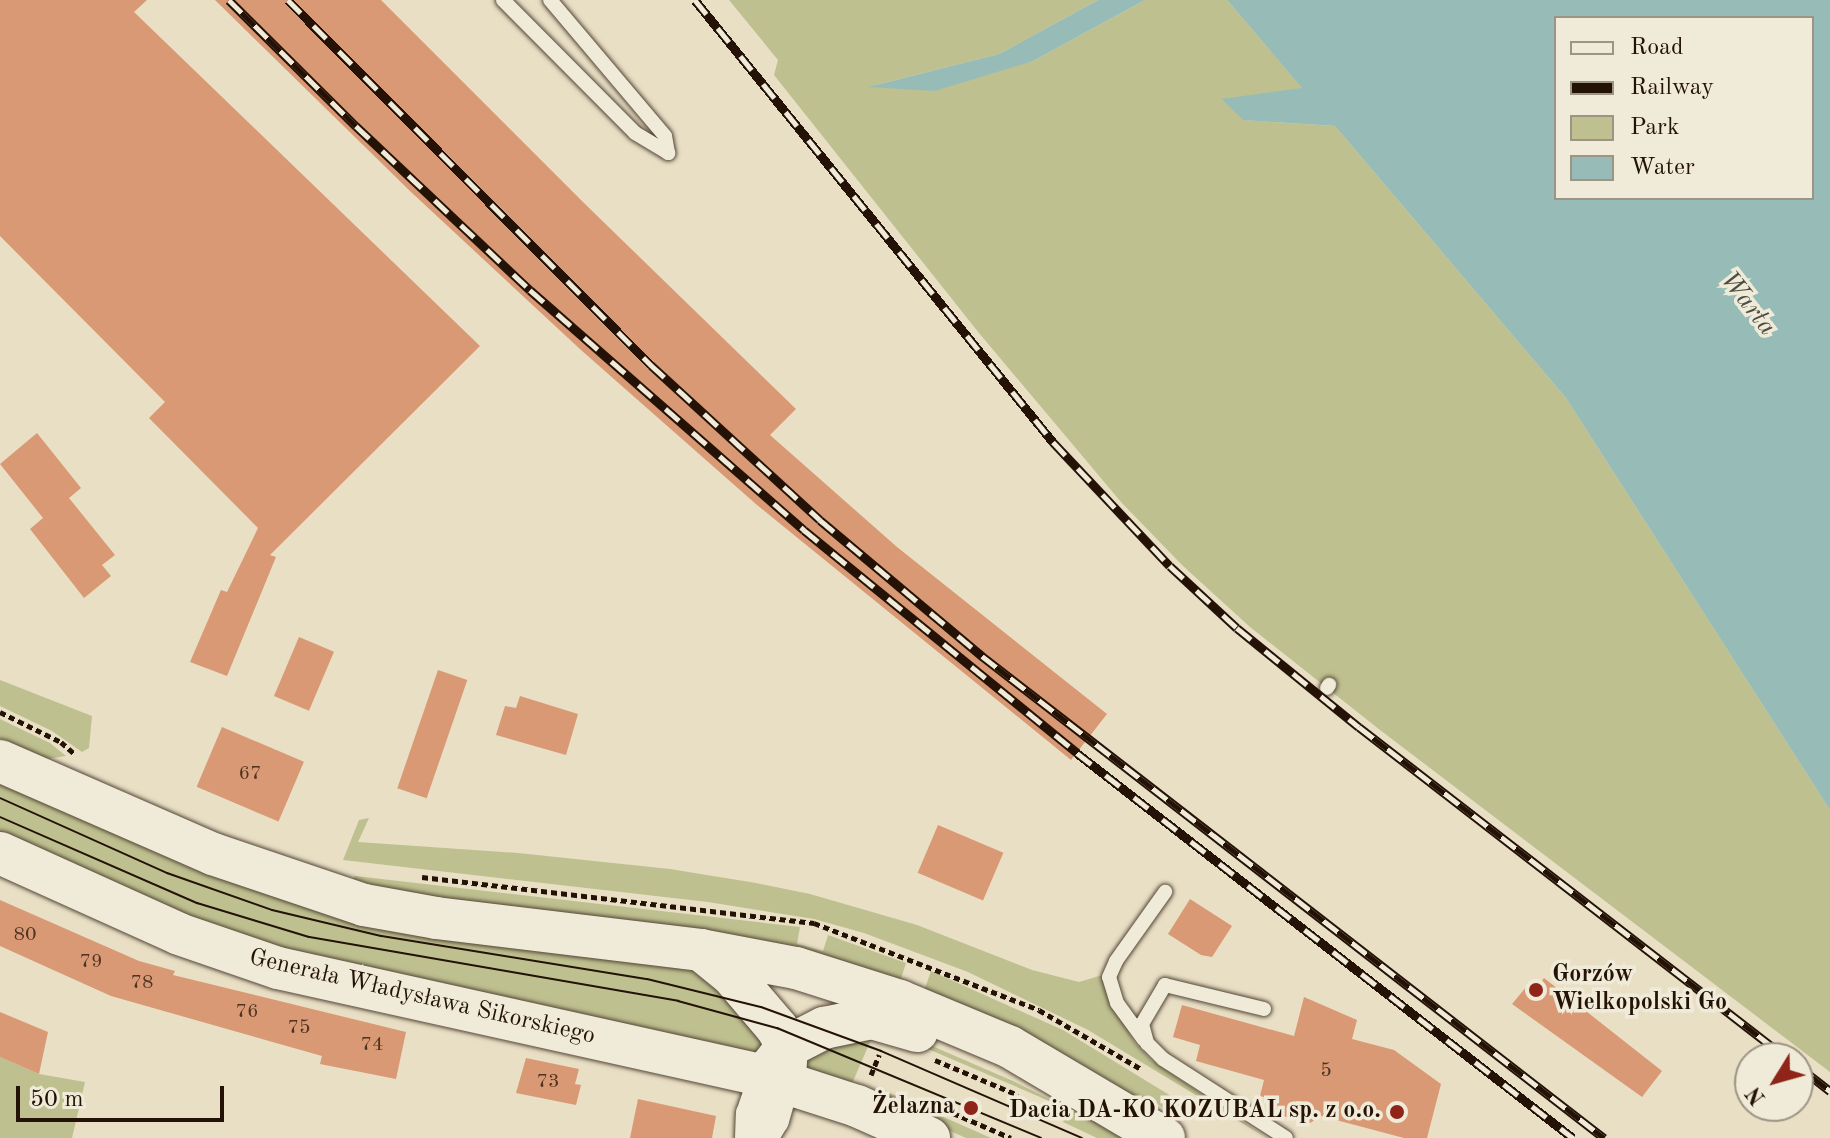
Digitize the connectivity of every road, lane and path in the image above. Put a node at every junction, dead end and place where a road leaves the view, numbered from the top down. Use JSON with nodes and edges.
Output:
{"nodes":[{"id":1,"x":503,"y":0,"type":"edge"},
{"id":2,"x":550,"y":0,"type":"edge"},
{"id":3,"x":0,"y":761,"type":"edge"},
{"id":4,"x":0,"y":853,"type":"edge"},
{"id":5,"x":1165,"y":892,"type":"dead end"},
{"id":6,"x":700,"y":950,"type":"junction"},
{"id":7,"x":1264,"y":1009,"type":"dead end"},
{"id":8,"x":1147,"y":1043,"type":"junction"},
{"id":9,"x":925,"y":1056,"type":"dead end"},
{"id":10,"x":779,"y":1069,"type":"junction"},
{"id":11,"x":1064,"y":1082,"type":"junction"},
{"id":12,"x":1021,"y":1096,"type":"dead end"},
{"id":13,"x":750,"y":1138,"type":"edge"},
{"id":14,"x":763,"y":1138,"type":"edge"},
{"id":15,"x":929,"y":1138,"type":"edge"},
{"id":16,"x":1164,"y":1138,"type":"edge"},
{"id":17,"x":1286,"y":1138,"type":"edge"}],
"edges":[{"from":1,"to":2,"type":"lane"},
{"from":3,"to":6,"type":"main road"},
{"from":4,"to":10,"type":"main road","name":"Generała Władysława Sikorskiego"},
{"from":5,"to":8,"type":"lane"},
{"from":6,"to":10,"type":"main road"},
{"from":6,"to":11,"type":"main road"},
{"from":7,"to":8,"type":"lane"},
{"from":8,"to":17,"type":"lane"},
{"from":9,"to":12,"type":"path"},
{"from":10,"to":11,"type":"main road"},
{"from":10,"to":13,"type":"street"},
{"from":10,"to":14,"type":"street"},
{"from":10,"to":15,"type":"main road","name":"Generała Władysława Sikorskiego"},
{"from":11,"to":16,"type":"main road"}]}
